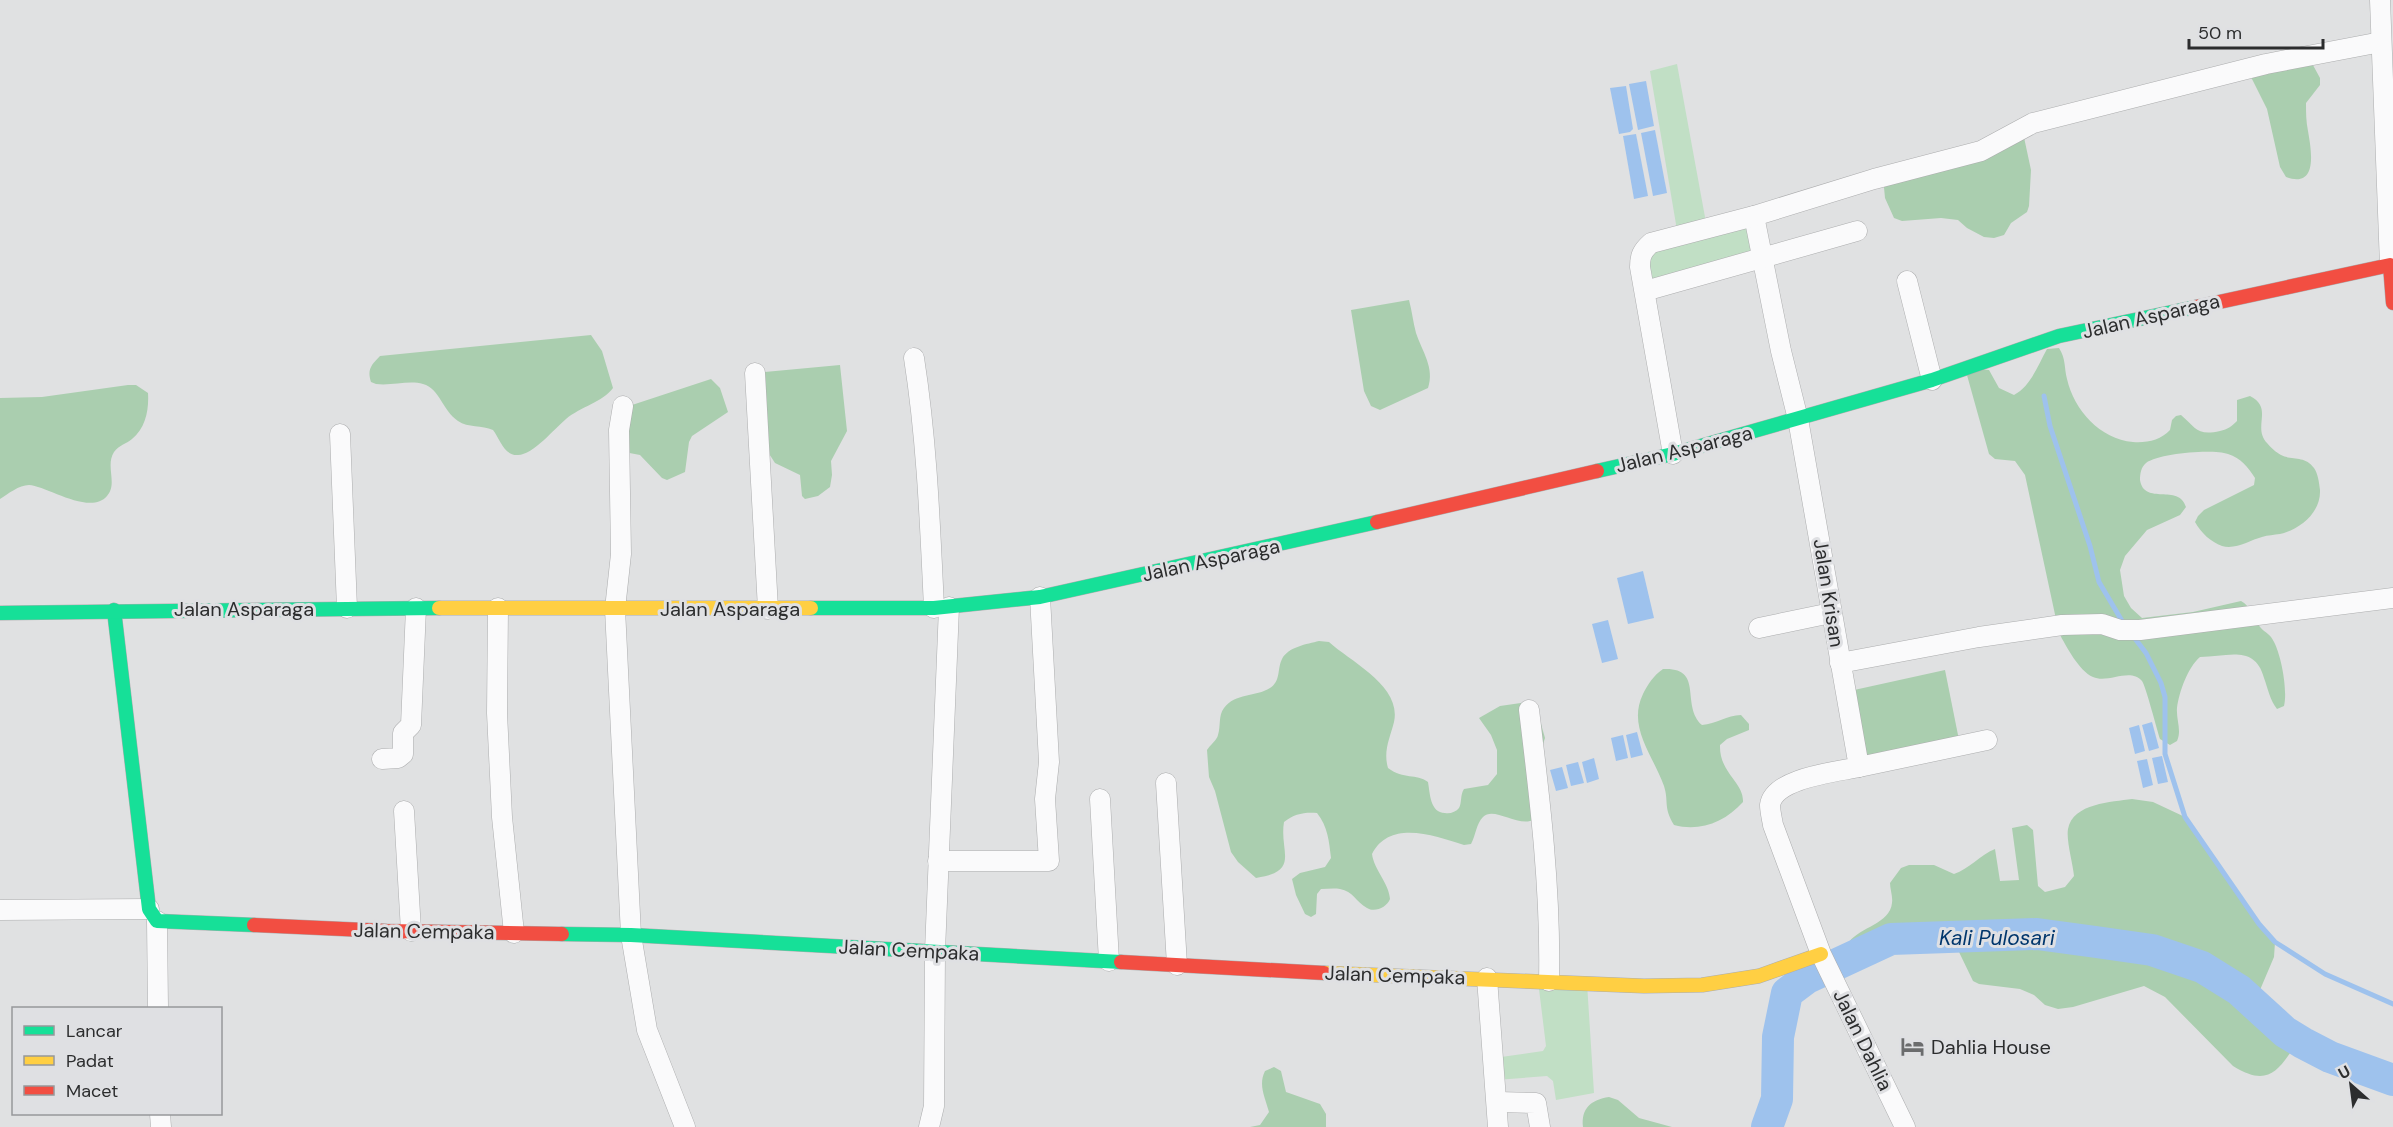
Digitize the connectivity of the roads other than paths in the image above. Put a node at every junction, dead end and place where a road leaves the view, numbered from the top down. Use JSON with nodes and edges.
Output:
{"nodes":[{"id":1,"x":2380,"y":0,"type":"edge"},
{"id":2,"x":2381,"y":42,"type":"junction"},
{"id":3,"x":1754,"y":216,"type":"junction"},
{"id":4,"x":1857,"y":231,"type":"dead end"},
{"id":5,"x":1762,"y":258,"type":"junction"},
{"id":6,"x":2391,"y":264,"type":"edge"},
{"id":7,"x":1907,"y":281,"type":"dead end"},
{"id":8,"x":1646,"y":291,"type":"junction"},
{"id":9,"x":2393,"y":303,"type":"edge"},
{"id":10,"x":914,"y":358,"type":"dead end"},
{"id":11,"x":755,"y":373,"type":"dead end"},
{"id":12,"x":1932,"y":380,"type":"junction"},
{"id":13,"x":623,"y":406,"type":"dead end"},
{"id":14,"x":1798,"y":419,"type":"junction"},
{"id":15,"x":340,"y":434,"type":"dead end"},
{"id":16,"x":1673,"y":454,"type":"junction"},
{"id":17,"x":1040,"y":597,"type":"junction"},
{"id":18,"x":2393,"y":598,"type":"edge"},
{"id":19,"x":347,"y":608,"type":"junction"},
{"id":20,"x":416,"y":608,"type":"junction"},
{"id":21,"x":498,"y":608,"type":"junction"},
{"id":22,"x":942,"y":608,"type":"junction"},
{"id":23,"x":615,"y":609,"type":"junction"},
{"id":24,"x":768,"y":609,"type":"junction"},
{"id":25,"x":114,"y":610,"type":"junction"},
{"id":26,"x":0,"y":613,"type":"edge"},
{"id":27,"x":1831,"y":613,"type":"junction"},
{"id":28,"x":1758,"y":628,"type":"dead end"},
{"id":29,"x":1840,"y":663,"type":"junction"},
{"id":30,"x":1529,"y":710,"type":"dead end"},
{"id":31,"x":1988,"y":740,"type":"dead end"},
{"id":32,"x":381,"y":759,"type":"dead end"},
{"id":33,"x":1858,"y":767,"type":"junction"},
{"id":34,"x":1166,"y":783,"type":"dead end"},
{"id":35,"x":1100,"y":799,"type":"dead end"},
{"id":36,"x":404,"y":811,"type":"dead end"},
{"id":37,"x":938,"y":861,"type":"junction"},
{"id":38,"x":0,"y":910,"type":"edge"},
{"id":39,"x":153,"y":915,"type":"junction"},
{"id":40,"x":411,"y":931,"type":"junction"},
{"id":41,"x":514,"y":933,"type":"junction"},
{"id":42,"x":631,"y":935,"type":"junction"},
{"id":43,"x":935,"y":951,"type":"junction"},
{"id":44,"x":1108,"y":961,"type":"junction"},
{"id":45,"x":1177,"y":965,"type":"junction"},
{"id":46,"x":1827,"y":967,"type":"junction"},
{"id":47,"x":1487,"y":978,"type":"junction"},
{"id":48,"x":1549,"y":981,"type":"junction"},
{"id":49,"x":158,"y":1007,"type":"edge"},
{"id":50,"x":1498,"y":1102,"type":"junction"},
{"id":51,"x":685,"y":1127,"type":"edge"},
{"id":52,"x":929,"y":1127,"type":"edge"},
{"id":53,"x":1498,"y":1127,"type":"edge"},
{"id":54,"x":1540,"y":1127,"type":"edge"},
{"id":55,"x":1905,"y":1127,"type":"edge"}],
"edges":[{"from":1,"to":2,"type":"street"},
{"from":2,"to":3,"type":"street"},
{"from":2,"to":6,"type":"street"},
{"from":3,"to":5,"type":"street","name":"Jalan Krisan"},
{"from":3,"to":8,"type":"street"},
{"from":4,"to":5,"type":"street"},
{"from":5,"to":8,"type":"street"},
{"from":5,"to":14,"type":"street","name":"Jalan Krisan"},
{"from":6,"to":9,"type":"street"},
{"from":6,"to":12,"type":"street","name":"Jalan Asparaga"},
{"from":7,"to":12,"type":"street"},
{"from":8,"to":16,"type":"street"},
{"from":10,"to":22,"type":"street"},
{"from":11,"to":24,"type":"street"},
{"from":12,"to":14,"type":"street","name":"Jalan Asparaga"},
{"from":13,"to":23,"type":"street"},
{"from":14,"to":16,"type":"street","name":"Jalan Asparaga"},
{"from":14,"to":27,"type":"street","name":"Jalan Krisan"},
{"from":15,"to":19,"type":"street"},
{"from":16,"to":17,"type":"street","name":"Jalan Asparaga"},
{"from":17,"to":22,"type":"street","name":"Jalan Asparaga"},
{"from":17,"to":37,"type":"street"},
{"from":18,"to":29,"type":"street"},
{"from":19,"to":20,"type":"street","name":"Jalan Asparaga"},
{"from":19,"to":25,"type":"street","name":"Jalan Asparaga"},
{"from":20,"to":21,"type":"street","name":"Jalan Asparaga"},
{"from":20,"to":32,"type":"street"},
{"from":21,"to":23,"type":"street","name":"Jalan Asparaga"},
{"from":21,"to":41,"type":"street"},
{"from":22,"to":24,"type":"street","name":"Jalan Asparaga"},
{"from":22,"to":37,"type":"street"},
{"from":23,"to":24,"type":"street","name":"Jalan Asparaga"},
{"from":23,"to":42,"type":"street"},
{"from":25,"to":26,"type":"street","name":"Jalan Asparaga"},
{"from":25,"to":39,"type":"street"},
{"from":27,"to":28,"type":"street"},
{"from":27,"to":29,"type":"street","name":"Jalan Krisan"},
{"from":29,"to":33,"type":"street","name":"Jalan Krisan"},
{"from":30,"to":48,"type":"street"},
{"from":31,"to":33,"type":"street"},
{"from":33,"to":46,"type":"street"},
{"from":34,"to":45,"type":"street"},
{"from":35,"to":44,"type":"street"},
{"from":36,"to":40,"type":"street"},
{"from":37,"to":43,"type":"street"},
{"from":38,"to":39,"type":"street","name":"Jalan Cempaka"},
{"from":39,"to":40,"type":"street","name":"Jalan Cempaka"},
{"from":39,"to":49,"type":"street"},
{"from":40,"to":41,"type":"street","name":"Jalan Cempaka"},
{"from":41,"to":42,"type":"street","name":"Jalan Cempaka"},
{"from":42,"to":43,"type":"street","name":"Jalan Cempaka"},
{"from":42,"to":51,"type":"street"},
{"from":43,"to":44,"type":"street","name":"Jalan Cempaka"},
{"from":43,"to":52,"type":"street"},
{"from":44,"to":45,"type":"street","name":"Jalan Cempaka"},
{"from":45,"to":47,"type":"street","name":"Jalan Cempaka"},
{"from":46,"to":48,"type":"street","name":"Jalan Cempaka"},
{"from":46,"to":55,"type":"street","name":"Jalan Dahlia"},
{"from":47,"to":48,"type":"street","name":"Jalan Cempaka"},
{"from":47,"to":50,"type":"street"},
{"from":50,"to":53,"type":"street"},
{"from":50,"to":54,"type":"street"}]}
